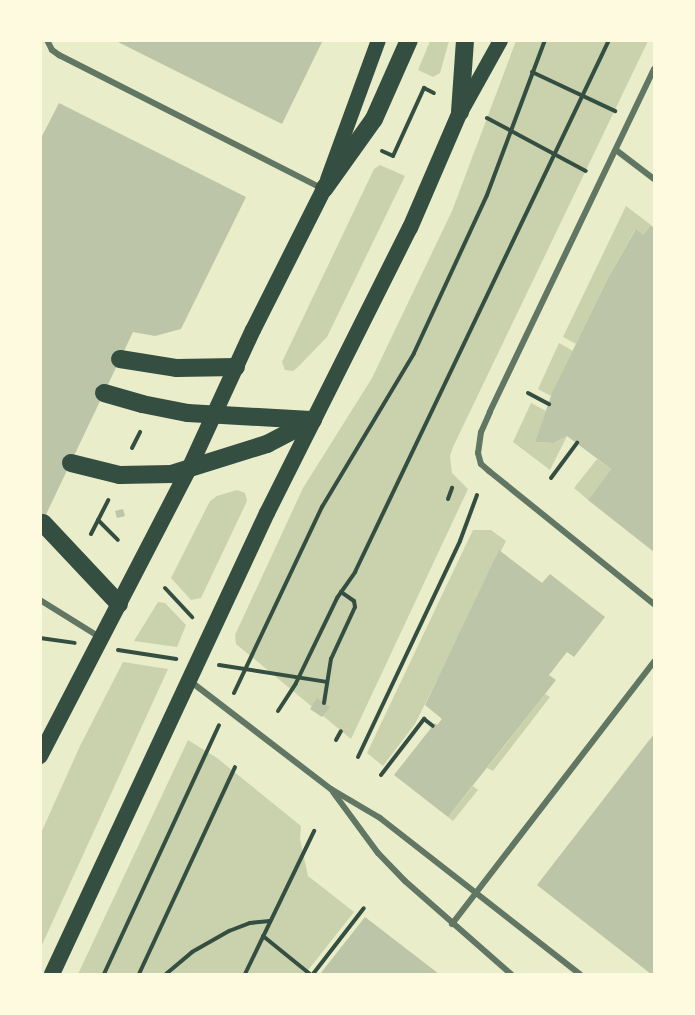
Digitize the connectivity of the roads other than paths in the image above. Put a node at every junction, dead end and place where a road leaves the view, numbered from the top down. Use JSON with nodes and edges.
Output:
{"nodes":[{"id":1,"x":378,"y":40,"type":"edge"},
{"id":2,"x":409,"y":40,"type":"edge"},
{"id":3,"x":465,"y":40,"type":"edge"},
{"id":4,"x":500,"y":40,"type":"edge"},
{"id":5,"x":48,"y":43,"type":"edge"},
{"id":6,"x":654,"y":69,"type":"edge"},
{"id":7,"x":460,"y":112,"type":"junction"},
{"id":8,"x":616,"y":150,"type":"junction"},
{"id":9,"x":654,"y":179,"type":"edge"},
{"id":10,"x":324,"y":189,"type":"junction"},
{"id":11,"x":120,"y":359,"type":"dead end"},
{"id":12,"x":236,"y":367,"type":"junction"},
{"id":13,"x":104,"y":393,"type":"dead end"},
{"id":14,"x":213,"y":416,"type":"junction"},
{"id":15,"x":313,"y":420,"type":"junction"},
{"id":16,"x":71,"y":463,"type":"dead end"},
{"id":17,"x":188,"y":471,"type":"junction"},
{"id":18,"x":43,"y":523,"type":"dead end"},
{"id":19,"x":40,"y":600,"type":"edge"},
{"id":20,"x":119,"y":604,"type":"junction"},
{"id":21,"x":654,"y":604,"type":"edge"},
{"id":22,"x":101,"y":639,"type":"junction"},
{"id":23,"x":654,"y":662,"type":"edge"},
{"id":24,"x":189,"y":679,"type":"junction"},
{"id":25,"x":40,"y":756,"type":"edge"},
{"id":26,"x":331,"y":789,"type":"junction"},
{"id":27,"x":475,"y":894,"type":"junction"},
{"id":28,"x":452,"y":924,"type":"junction"},
{"id":29,"x":52,"y":975,"type":"edge"},
{"id":30,"x":511,"y":975,"type":"edge"},
{"id":31,"x":580,"y":975,"type":"edge"}],
"edges":[{"from":1,"to":10,"type":"main road"},
{"from":2,"to":10,"type":"highway"},
{"from":3,"to":7,"type":"highway"},
{"from":4,"to":7,"type":"main road"},
{"from":5,"to":10,"type":"street"},
{"from":6,"to":8,"type":"street"},
{"from":7,"to":15,"type":"highway"},
{"from":8,"to":9,"type":"street"},
{"from":8,"to":21,"type":"street"},
{"from":10,"to":12,"type":"highway"},
{"from":11,"to":12,"type":"highway"},
{"from":12,"to":14,"type":"highway"},
{"from":13,"to":14,"type":"highway"},
{"from":14,"to":15,"type":"highway"},
{"from":14,"to":17,"type":"highway"},
{"from":15,"to":17,"type":"highway"},
{"from":15,"to":24,"type":"highway"},
{"from":16,"to":17,"type":"highway"},
{"from":17,"to":20,"type":"highway"},
{"from":18,"to":20,"type":"highway"},
{"from":19,"to":22,"type":"street"},
{"from":20,"to":22,"type":"highway"},
{"from":22,"to":25,"type":"highway"},
{"from":23,"to":27,"type":"street"},
{"from":24,"to":26,"type":"street"},
{"from":24,"to":29,"type":"highway"},
{"from":26,"to":27,"type":"street"},
{"from":26,"to":28,"type":"street"},
{"from":27,"to":28,"type":"street"},
{"from":27,"to":31,"type":"street"},
{"from":28,"to":30,"type":"street"}]}
